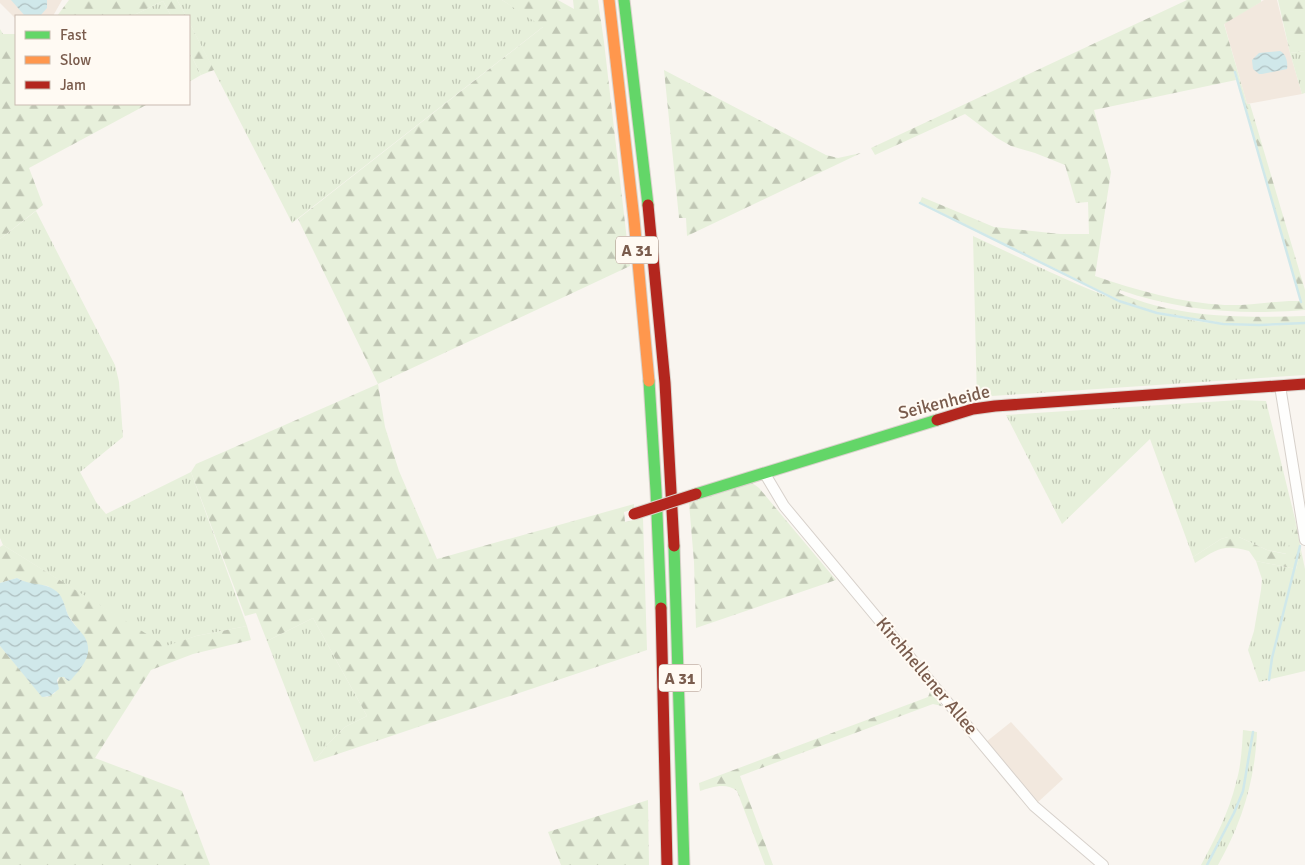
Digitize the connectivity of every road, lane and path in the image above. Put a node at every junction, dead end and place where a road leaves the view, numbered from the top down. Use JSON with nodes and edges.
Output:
{"nodes":[{"id":1,"x":609,"y":0,"type":"edge"},
{"id":2,"x":624,"y":0,"type":"edge"},
{"id":3,"x":1305,"y":384,"type":"edge"},
{"id":4,"x":1280,"y":386,"type":"junction"},
{"id":5,"x":765,"y":474,"type":"junction"},
{"id":6,"x":634,"y":514,"type":"dead end"},
{"id":7,"x":1305,"y":540,"type":"edge"},
{"id":8,"x":667,"y":865,"type":"edge"},
{"id":9,"x":684,"y":865,"type":"edge"},
{"id":10,"x":1103,"y":865,"type":"edge"}],
"edges":[{"from":1,"to":8,"type":"main road","number":"A 31"},
{"from":2,"to":9,"type":"main road","number":"A 31"},
{"from":3,"to":4,"type":"main road","name":"Seikenheide"},
{"from":4,"to":5,"type":"main road","name":"Seikenheide"},
{"from":4,"to":7,"type":"street"},
{"from":5,"to":6,"type":"main road","name":"Seikenheide","bridge":true},
{"from":5,"to":10,"type":"street","name":"Kirchhellener Allee"}]}
